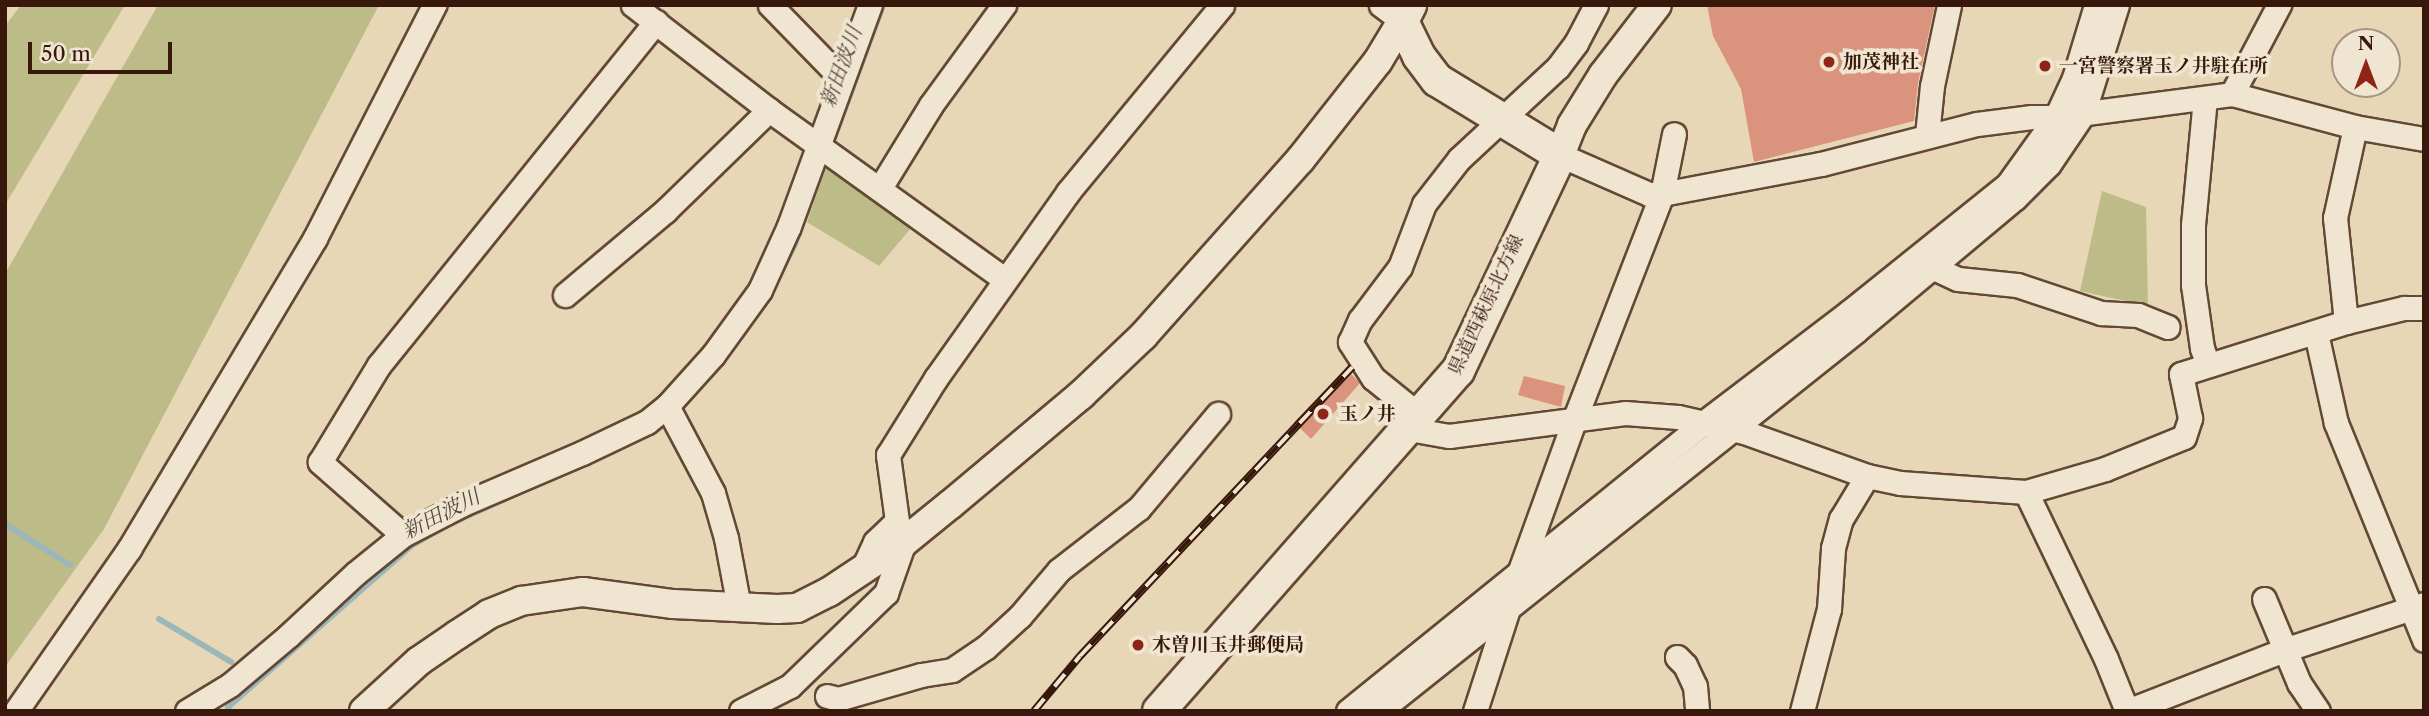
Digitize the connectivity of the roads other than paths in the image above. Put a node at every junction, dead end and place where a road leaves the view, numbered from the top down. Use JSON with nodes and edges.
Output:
{"nodes":[{"id":1,"x":434,"y":5,"type":"edge"},
{"id":2,"x":633,"y":5,"type":"edge"},
{"id":3,"x":770,"y":5,"type":"edge"},
{"id":4,"x":870,"y":5,"type":"edge"},
{"id":5,"x":1004,"y":5,"type":"edge"},
{"id":6,"x":1222,"y":5,"type":"edge"},
{"id":7,"x":1577,"y":5,"type":"edge"},
{"id":8,"x":1595,"y":5,"type":"edge"},
{"id":9,"x":1657,"y":5,"type":"edge"},
{"id":10,"x":1949,"y":5,"type":"edge"},
{"id":11,"x":2096,"y":5,"type":"edge"},
{"id":12,"x":2117,"y":5,"type":"edge"},
{"id":13,"x":2279,"y":5,"type":"edge"},
{"id":14,"x":1397,"y":11,"type":"edge"},
{"id":15,"x":656,"y":22,"type":"junction"},
{"id":16,"x":1576,"y":43,"type":"junction"},
{"id":17,"x":842,"y":79,"type":"junction"},
{"id":18,"x":2232,"y":94,"type":"junction"},
{"id":19,"x":2205,"y":98,"type":"junction"},
{"id":20,"x":769,"y":110,"type":"junction"},
{"id":21,"x":2083,"y":114,"type":"junction"},
{"id":22,"x":2056,"y":117,"type":"junction"},
{"id":23,"x":1500,"y":120,"type":"junction"},
{"id":24,"x":2356,"y":127,"type":"junction"},
{"id":25,"x":1674,"y":134,"type":"dead end"},
{"id":26,"x":1927,"y":135,"type":"junction"},
{"id":27,"x":2424,"y":139,"type":"edge"},
{"id":28,"x":818,"y":143,"type":"junction"},
{"id":29,"x":1560,"y":155,"type":"junction"},
{"id":30,"x":880,"y":188,"type":"junction"},
{"id":31,"x":1662,"y":194,"type":"junction"},
{"id":32,"x":1934,"y":268,"type":"junction"},
{"id":33,"x":1004,"y":279,"type":"junction"},
{"id":34,"x":565,"y":295,"type":"dead end"},
{"id":35,"x":2424,"y":309,"type":"edge"},
{"id":36,"x":2346,"y":322,"type":"junction"},
{"id":37,"x":2168,"y":327,"type":"dead end"},
{"id":38,"x":2316,"y":334,"type":"junction"},
{"id":39,"x":2208,"y":365,"type":"junction"},
{"id":40,"x":667,"y":406,"type":"junction"},
{"id":41,"x":1218,"y":414,"type":"dead end"},
{"id":42,"x":1575,"y":418,"type":"junction"},
{"id":43,"x":1706,"y":421,"type":"junction"},
{"id":44,"x":1415,"y":423,"type":"junction"},
{"id":45,"x":1731,"y":428,"type":"junction"},
{"id":46,"x":1867,"y":476,"type":"junction"},
{"id":47,"x":2026,"y":492,"type":"junction"},
{"id":48,"x":403,"y":535,"type":"junction"},
{"id":49,"x":904,"y":542,"type":"junction"},
{"id":50,"x":863,"y":568,"type":"junction"},
{"id":51,"x":1518,"y":575,"type":"junction"},
{"id":52,"x":2264,"y":599,"type":"dead end"},
{"id":53,"x":2418,"y":606,"type":"edge"},
{"id":54,"x":739,"y":607,"type":"junction"},
{"id":55,"x":1508,"y":609,"type":"junction"},
{"id":56,"x":2424,"y":640,"type":"edge"},
{"id":57,"x":2284,"y":650,"type":"junction"},
{"id":58,"x":1677,"y":657,"type":"dead end"},
{"id":59,"x":790,"y":686,"type":"junction"},
{"id":60,"x":832,"y":704,"type":"edge"},
{"id":61,"x":16,"y":711,"type":"edge"},
{"id":62,"x":187,"y":711,"type":"edge"},
{"id":63,"x":364,"y":711,"type":"edge"},
{"id":64,"x":741,"y":711,"type":"edge"},
{"id":65,"x":1159,"y":711,"type":"edge"},
{"id":66,"x":1348,"y":711,"type":"edge"},
{"id":67,"x":1379,"y":711,"type":"edge"},
{"id":68,"x":1475,"y":711,"type":"edge"},
{"id":69,"x":1697,"y":711,"type":"edge"},
{"id":70,"x":1802,"y":711,"type":"edge"},
{"id":71,"x":2318,"y":711,"type":"edge"}],
"edges":[{"from":1,"to":61,"type":"street"},
{"from":2,"to":15,"type":"street"},
{"from":3,"to":17,"type":"street"},
{"from":4,"to":17,"type":"street"},
{"from":5,"to":30,"type":"street"},
{"from":6,"to":33,"type":"street"},
{"from":7,"to":16,"type":"street"},
{"from":8,"to":16,"type":"street"},
{"from":9,"to":29,"type":"street"},
{"from":10,"to":26,"type":"street"},
{"from":11,"to":22,"type":"street"},
{"from":12,"to":21,"type":"street"},
{"from":13,"to":18,"type":"street"},
{"from":14,"to":23,"type":"main road"},
{"from":14,"to":49,"type":"street"},
{"from":15,"to":20,"type":"street"},
{"from":15,"to":48,"type":"street"},
{"from":16,"to":23,"type":"street"},
{"from":17,"to":28,"type":"street"},
{"from":18,"to":19,"type":"street"},
{"from":18,"to":24,"type":"street"},
{"from":19,"to":21,"type":"street"},
{"from":19,"to":39,"type":"street"},
{"from":20,"to":28,"type":"street"},
{"from":20,"to":34,"type":"street"},
{"from":21,"to":22,"type":"street"},
{"from":21,"to":32,"type":"street"},
{"from":22,"to":26,"type":"street"},
{"from":22,"to":43,"type":"street"},
{"from":23,"to":29,"type":"main road"},
{"from":23,"to":44,"type":"street"},
{"from":24,"to":27,"type":"street"},
{"from":24,"to":36,"type":"street"},
{"from":25,"to":31,"type":"street"},
{"from":26,"to":31,"type":"street"},
{"from":28,"to":30,"type":"street"},
{"from":28,"to":40,"type":"street"},
{"from":29,"to":31,"type":"street"},
{"from":29,"to":44,"type":"main road","name":"県道西萩原北方線"},
{"from":30,"to":33,"type":"street"},
{"from":31,"to":42,"type":"street"},
{"from":32,"to":37,"type":"street"},
{"from":32,"to":45,"type":"street"},
{"from":33,"to":50,"type":"street"},
{"from":35,"to":36,"type":"street"},
{"from":36,"to":38,"type":"street"},
{"from":38,"to":39,"type":"street"},
{"from":38,"to":53,"type":"street"},
{"from":39,"to":47,"type":"street"},
{"from":40,"to":48,"type":"street"},
{"from":40,"to":54,"type":"street"},
{"from":41,"to":60,"type":"street"},
{"from":42,"to":43,"type":"street"},
{"from":42,"to":44,"type":"street"},
{"from":42,"to":51,"type":"street"},
{"from":43,"to":45,"type":"street"},
{"from":43,"to":51,"type":"street"},
{"from":44,"to":65,"type":"main road","name":"県道西萩原北方線"},
{"from":45,"to":46,"type":"street"},
{"from":45,"to":55,"type":"street"},
{"from":46,"to":47,"type":"street"},
{"from":46,"to":70,"type":"street"},
{"from":47,"to":57,"type":"street"},
{"from":48,"to":62,"type":"street"},
{"from":49,"to":50,"type":"street"},
{"from":49,"to":59,"type":"street"},
{"from":50,"to":54,"type":"street"},
{"from":51,"to":55,"type":"street"},
{"from":51,"to":66,"type":"street"},
{"from":52,"to":57,"type":"street"},
{"from":53,"to":56,"type":"street"},
{"from":53,"to":57,"type":"street"},
{"from":54,"to":63,"type":"street"},
{"from":55,"to":67,"type":"street"},
{"from":55,"to":68,"type":"street"},
{"from":57,"to":71,"type":"street"},
{"from":58,"to":69,"type":"street"},
{"from":59,"to":60,"type":"street"},
{"from":59,"to":64,"type":"street"}]}
